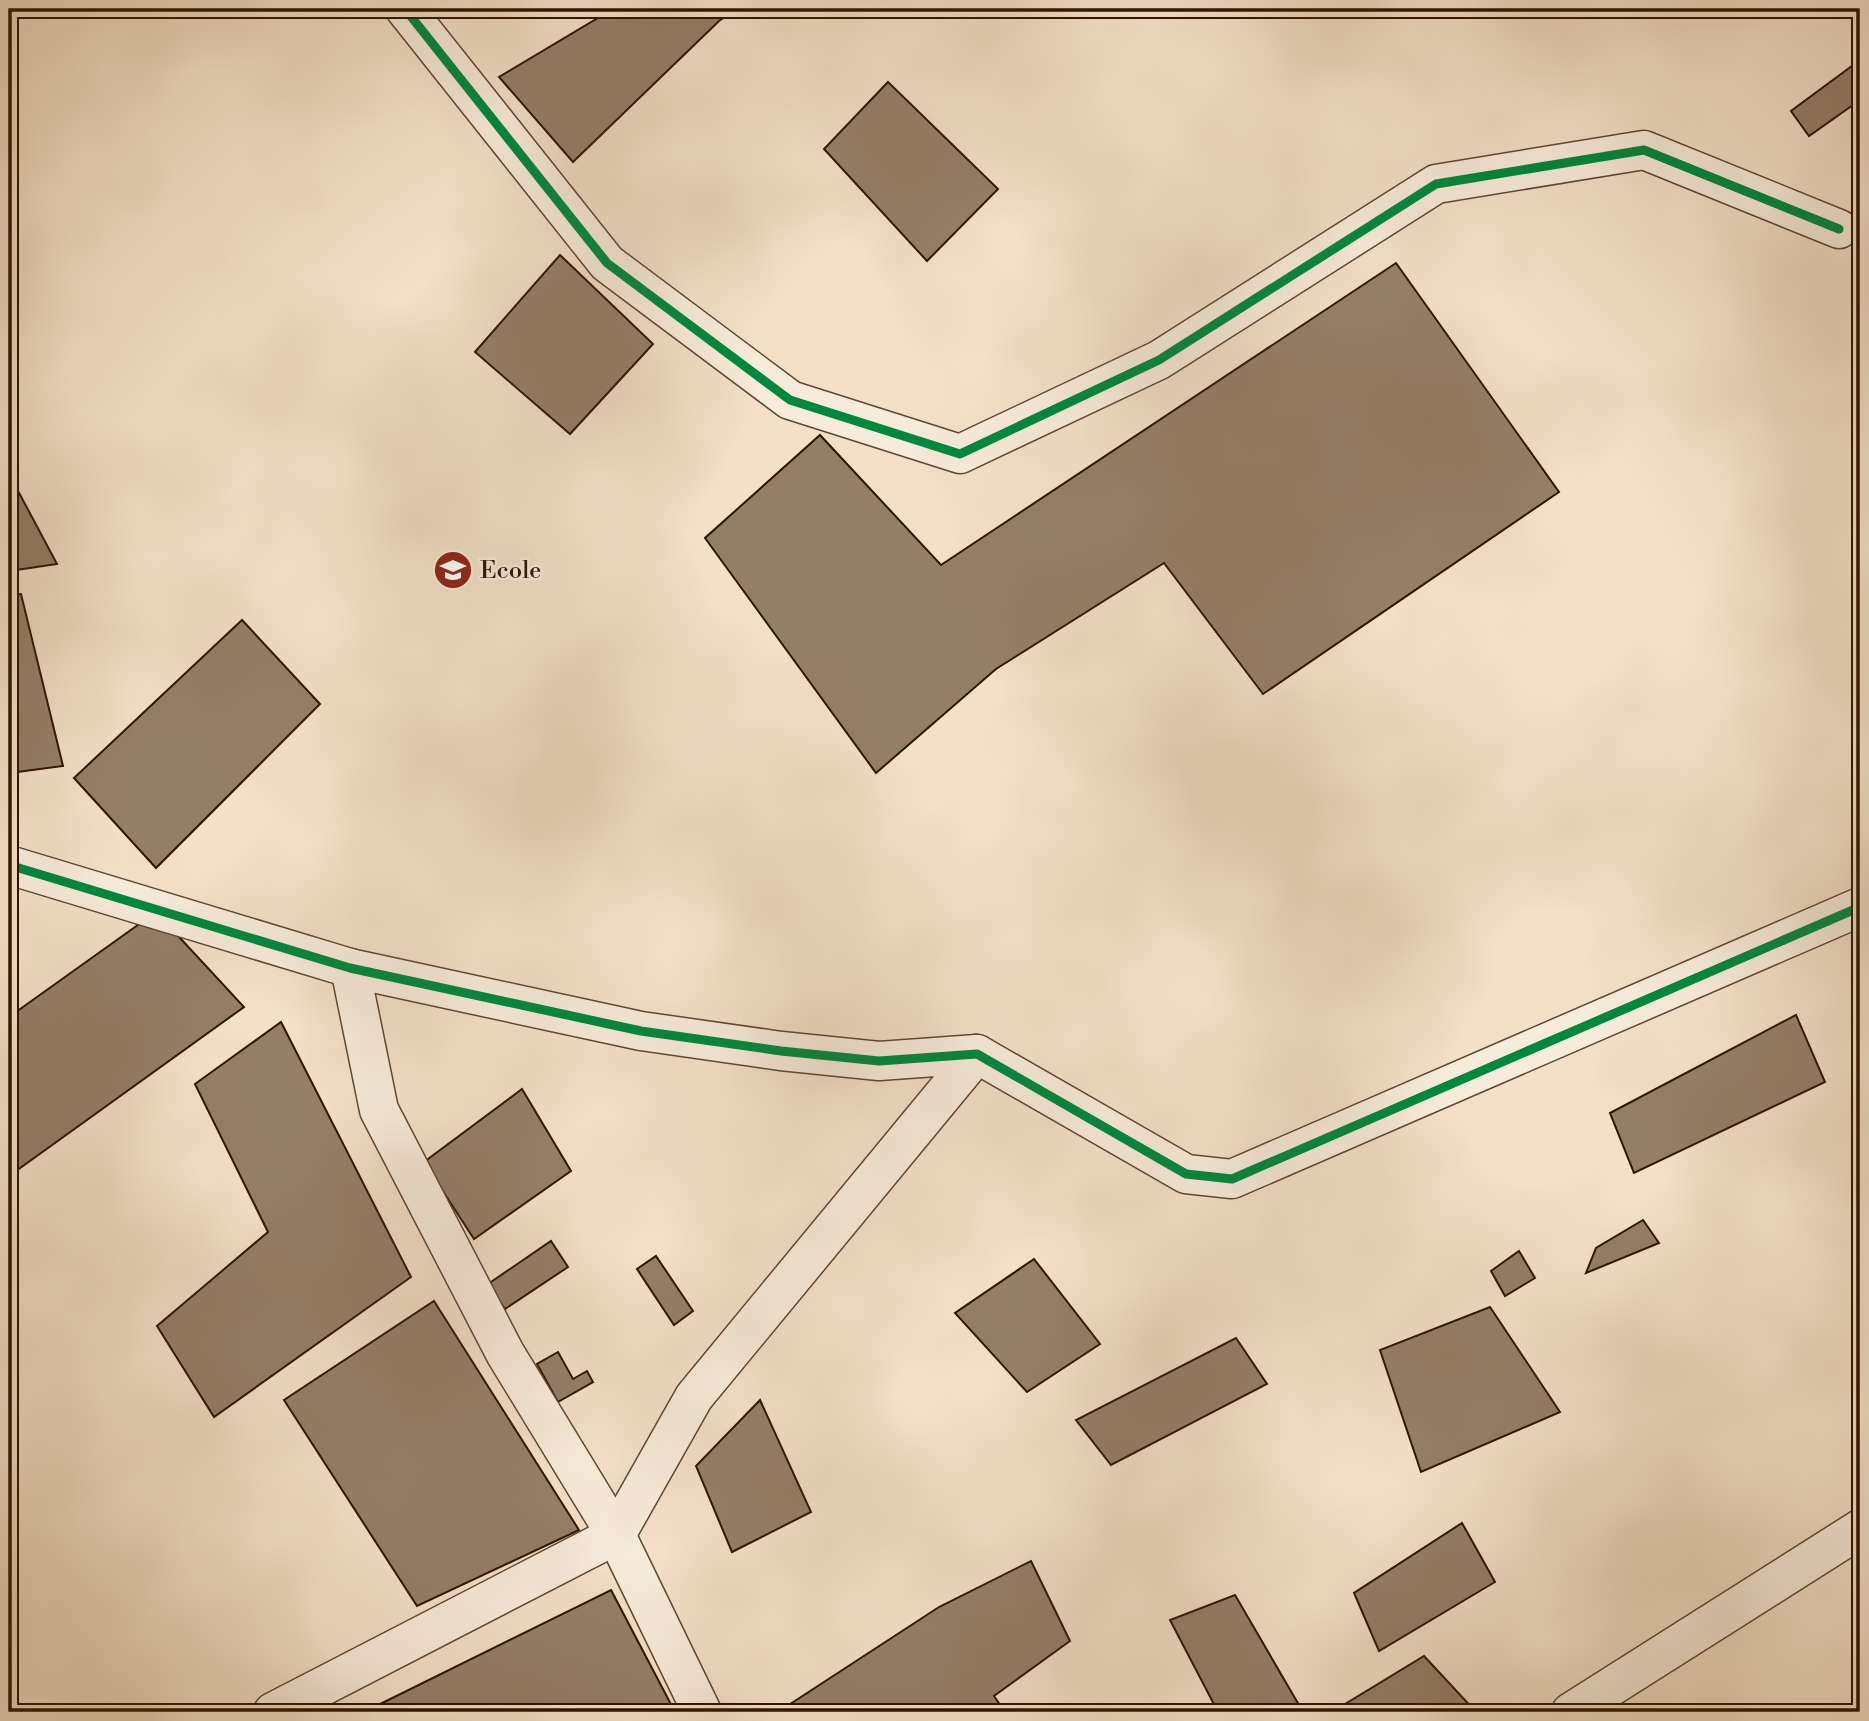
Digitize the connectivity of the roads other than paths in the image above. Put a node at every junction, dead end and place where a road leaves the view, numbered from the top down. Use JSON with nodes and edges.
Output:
{"nodes":[{"id":1,"x":405,"y":9,"type":"edge"},
{"id":2,"x":1839,"y":229,"type":"dead end"},
{"id":3,"x":9,"y":865,"type":"edge"},
{"id":4,"x":1860,"y":907,"type":"edge"},
{"id":5,"x":350,"y":968,"type":"junction"},
{"id":6,"x":977,"y":1054,"type":"junction"},
{"id":7,"x":1860,"y":1529,"type":"edge"},
{"id":8,"x":617,"y":1535,"type":"junction"},
{"id":9,"x":273,"y":1712,"type":"edge"},
{"id":10,"x":702,"y":1712,"type":"edge"},
{"id":11,"x":1571,"y":1712,"type":"edge"}],
"edges":[{"from":1,"to":2,"type":"street"},
{"from":3,"to":5,"type":"street"},
{"from":4,"to":6,"type":"street"},
{"from":5,"to":6,"type":"street"},
{"from":5,"to":8,"type":"street"},
{"from":6,"to":8,"type":"street"},
{"from":7,"to":11,"type":"street"},
{"from":8,"to":9,"type":"street"},
{"from":8,"to":10,"type":"street"}]}
